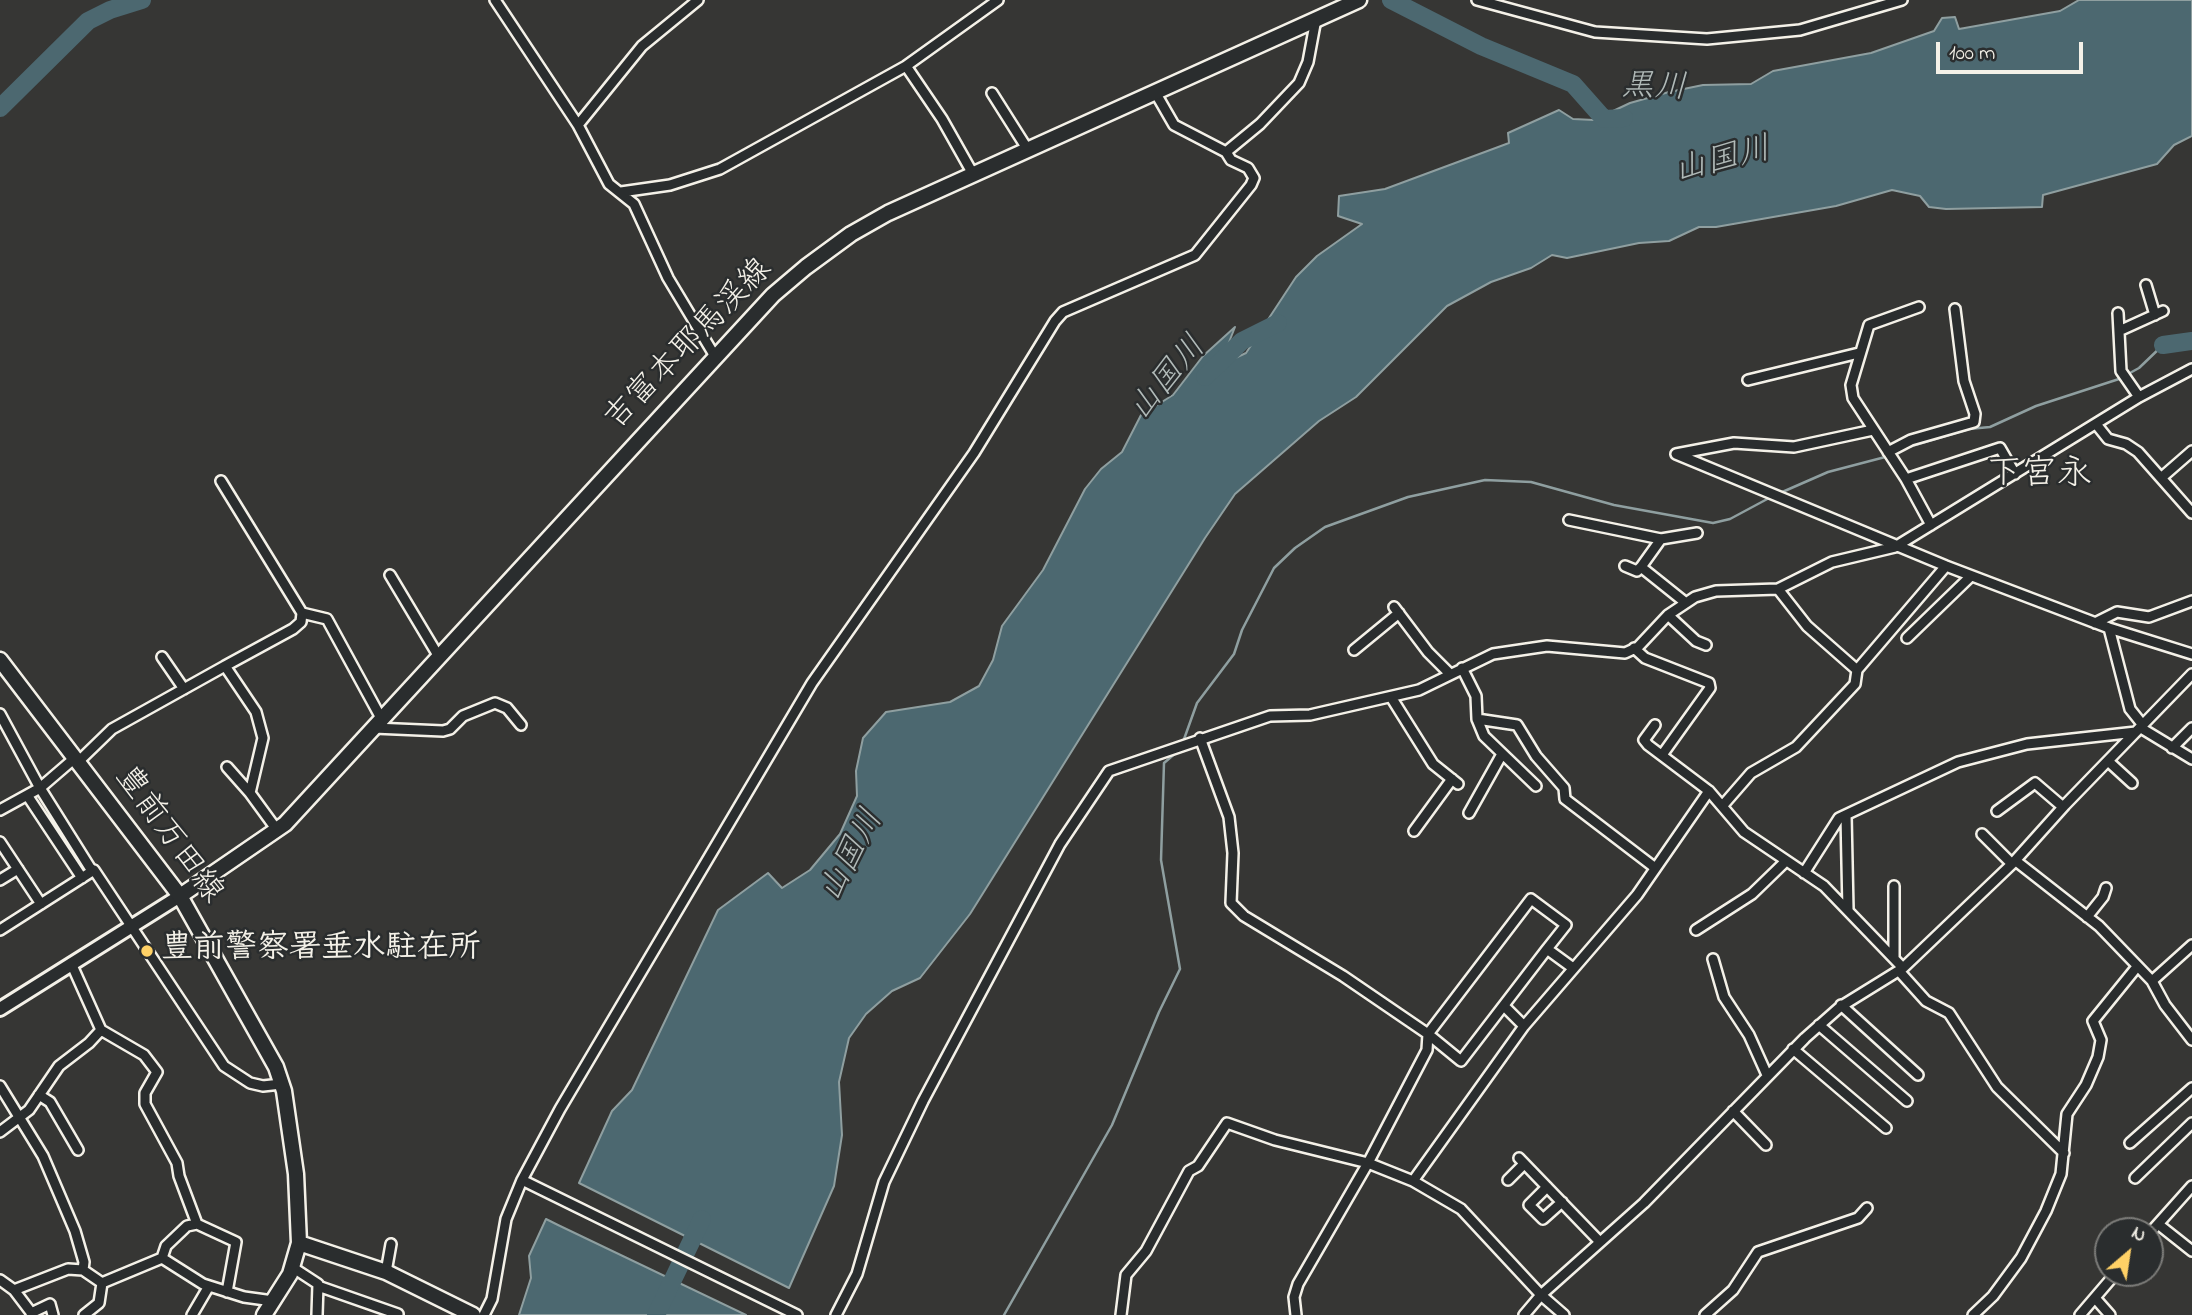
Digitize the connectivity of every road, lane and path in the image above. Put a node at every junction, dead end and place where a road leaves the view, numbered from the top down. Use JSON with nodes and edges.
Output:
{"nodes":[{"id":1,"x":495,"y":0,"type":"edge"},
{"id":2,"x":698,"y":0,"type":"edge"},
{"id":3,"x":998,"y":0,"type":"edge"},
{"id":4,"x":1359,"y":0,"type":"edge"},
{"id":5,"x":1477,"y":0,"type":"edge"},
{"id":6,"x":1902,"y":0,"type":"edge"},
{"id":7,"x":1316,"y":19,"type":"junction"},
{"id":8,"x":906,"y":66,"type":"junction"},
{"id":9,"x":1155,"y":92,"type":"junction"},
{"id":10,"x":992,"y":93,"type":"dead end"},
{"id":11,"x":579,"y":125,"type":"junction"},
{"id":12,"x":1028,"y":149,"type":"junction"},
{"id":13,"x":1226,"y":152,"type":"junction"},
{"id":14,"x":974,"y":174,"type":"junction"},
{"id":15,"x":621,"y":192,"type":"junction"},
{"id":16,"x":2146,"y":285,"type":"dead end"},
{"id":17,"x":1919,"y":307,"type":"dead end"},
{"id":18,"x":1955,"y":309,"type":"dead end"},
{"id":19,"x":2118,"y":313,"type":"dead end"},
{"id":20,"x":2119,"y":331,"type":"junction"},
{"id":21,"x":1859,"y":353,"type":"junction"},
{"id":22,"x":716,"y":358,"type":"junction"},
{"id":23,"x":2192,"y":369,"type":"edge"},
{"id":24,"x":1748,"y":380,"type":"dead end"},
{"id":25,"x":2139,"y":397,"type":"junction"},
{"id":26,"x":2096,"y":424,"type":"junction"},
{"id":27,"x":1872,"y":430,"type":"junction"},
{"id":28,"x":2192,"y":451,"type":"edge"},
{"id":29,"x":1888,"y":452,"type":"junction"},
{"id":30,"x":2015,"y":474,"type":"junction"},
{"id":31,"x":2161,"y":478,"type":"junction"},
{"id":32,"x":1906,"y":479,"type":"junction"},
{"id":33,"x":221,"y":481,"type":"dead end"},
{"id":34,"x":2192,"y":513,"type":"edge"},
{"id":35,"x":1569,"y":520,"type":"dead end"},
{"id":36,"x":1931,"y":525,"type":"junction"},
{"id":37,"x":1697,"y":533,"type":"dead end"},
{"id":38,"x":1661,"y":539,"type":"junction"},
{"id":39,"x":1895,"y":547,"type":"junction"},
{"id":40,"x":1625,"y":566,"type":"dead end"},
{"id":41,"x":1946,"y":566,"type":"junction"},
{"id":42,"x":1641,"y":567,"type":"junction"},
{"id":43,"x":390,"y":575,"type":"dead end"},
{"id":44,"x":1971,"y":576,"type":"junction"},
{"id":45,"x":1778,"y":589,"type":"junction"},
{"id":46,"x":2192,"y":601,"type":"edge"},
{"id":47,"x":1686,"y":603,"type":"junction"},
{"id":48,"x":302,"y":613,"type":"junction"},
{"id":49,"x":1668,"y":615,"type":"junction"},
{"id":50,"x":2095,"y":623,"type":"junction"},
{"id":51,"x":2109,"y":628,"type":"junction"},
{"id":52,"x":1907,"y":638,"type":"dead end"},
{"id":53,"x":1706,"y":645,"type":"dead end"},
{"id":54,"x":1634,"y":648,"type":"junction"},
{"id":55,"x":1354,"y":650,"type":"dead end"},
{"id":56,"x":2192,"y":654,"type":"edge"},
{"id":57,"x":162,"y":657,"type":"dead end"},
{"id":58,"x":439,"y":657,"type":"junction"},
{"id":59,"x":0,"y":660,"type":"edge"},
{"id":60,"x":225,"y":666,"type":"junction"},
{"id":61,"x":1462,"y":668,"type":"junction"},
{"id":62,"x":1857,"y":670,"type":"junction"},
{"id":63,"x":1450,"y":674,"type":"junction"},
{"id":64,"x":2192,"y":674,"type":"edge"},
{"id":65,"x":184,"y":689,"type":"junction"},
{"id":66,"x":1391,"y":697,"type":"junction"},
{"id":67,"x":0,"y":714,"type":"edge"},
{"id":68,"x":1477,"y":719,"type":"junction"},
{"id":69,"x":377,"y":723,"type":"junction"},
{"id":70,"x":521,"y":726,"type":"dead end"},
{"id":71,"x":1655,"y":726,"type":"dead end"},
{"id":72,"x":2140,"y":728,"type":"junction"},
{"id":73,"x":2192,"y":728,"type":"edge"},
{"id":74,"x":1200,"y":738,"type":"junction"},
{"id":75,"x":2172,"y":748,"type":"junction"},
{"id":76,"x":1502,"y":754,"type":"junction"},
{"id":77,"x":1662,"y":755,"type":"junction"},
{"id":78,"x":77,"y":759,"type":"junction"},
{"id":79,"x":2192,"y":759,"type":"edge"},
{"id":80,"x":2108,"y":761,"type":"junction"},
{"id":81,"x":227,"y":767,"type":"dead end"},
{"id":82,"x":2132,"y":783,"type":"dead end"},
{"id":83,"x":1536,"y":786,"type":"dead end"},
{"id":84,"x":40,"y":788,"type":"junction"},
{"id":85,"x":1709,"y":791,"type":"junction"},
{"id":86,"x":250,"y":793,"type":"junction"},
{"id":87,"x":27,"y":795,"type":"junction"},
{"id":88,"x":1724,"y":804,"type":"junction"},
{"id":89,"x":2063,"y":807,"type":"junction"},
{"id":90,"x":0,"y":810,"type":"edge"},
{"id":91,"x":1997,"y":811,"type":"dead end"},
{"id":92,"x":1469,"y":813,"type":"dead end"},
{"id":93,"x":1846,"y":815,"type":"junction"},
{"id":94,"x":277,"y":830,"type":"junction"},
{"id":95,"x":1414,"y":831,"type":"dead end"},
{"id":96,"x":1982,"y":834,"type":"dead end"},
{"id":97,"x":0,"y":842,"type":"edge"},
{"id":98,"x":1786,"y":861,"type":"junction"},
{"id":99,"x":2014,"y":863,"type":"junction"},
{"id":100,"x":1654,"y":867,"type":"junction"},
{"id":101,"x":18,"y":869,"type":"junction"},
{"id":102,"x":92,"y":871,"type":"junction"},
{"id":103,"x":1804,"y":873,"type":"junction"},
{"id":104,"x":82,"y":878,"type":"junction"},
{"id":105,"x":0,"y":880,"type":"edge"},
{"id":106,"x":1894,"y":886,"type":"dead end"},
{"id":107,"x":2106,"y":888,"type":"dead end"},
{"id":108,"x":180,"y":896,"type":"junction"},
{"id":109,"x":41,"y":904,"type":"junction"},
{"id":110,"x":1848,"y":910,"type":"junction"},
{"id":111,"x":2087,"y":917,"type":"junction"},
{"id":112,"x":130,"y":927,"type":"junction"},
{"id":113,"x":0,"y":930,"type":"edge"},
{"id":114,"x":1696,"y":930,"type":"dead end"},
{"id":115,"x":2192,"y":945,"type":"edge"},
{"id":116,"x":1547,"y":949,"type":"junction"},
{"id":117,"x":1894,"y":958,"type":"junction"},
{"id":118,"x":1713,"y":959,"type":"dead end"},
{"id":119,"x":71,"y":963,"type":"junction"},
{"id":120,"x":1573,"y":968,"type":"junction"},
{"id":121,"x":2136,"y":968,"type":"junction"},
{"id":122,"x":1901,"y":969,"type":"junction"},
{"id":123,"x":2152,"y":981,"type":"junction"},
{"id":124,"x":1842,"y":1005,"type":"junction"},
{"id":125,"x":1504,"y":1006,"type":"junction"},
{"id":126,"x":0,"y":1009,"type":"edge"},
{"id":127,"x":1819,"y":1025,"type":"junction"},
{"id":128,"x":1524,"y":1026,"type":"junction"},
{"id":129,"x":101,"y":1030,"type":"junction"},
{"id":130,"x":1428,"y":1034,"type":"junction"},
{"id":131,"x":2192,"y":1041,"type":"edge"},
{"id":132,"x":1793,"y":1049,"type":"junction"},
{"id":133,"x":1767,"y":1075,"type":"junction"},
{"id":134,"x":1919,"y":1075,"type":"dead end"},
{"id":135,"x":281,"y":1084,"type":"junction"},
{"id":136,"x":0,"y":1086,"type":"edge"},
{"id":137,"x":2192,"y":1088,"type":"edge"},
{"id":138,"x":38,"y":1095,"type":"junction"},
{"id":139,"x":1907,"y":1101,"type":"dead end"},
{"id":140,"x":1733,"y":1111,"type":"junction"},
{"id":141,"x":19,"y":1117,"type":"junction"},
{"id":142,"x":2192,"y":1123,"type":"edge"},
{"id":143,"x":1886,"y":1128,"type":"dead end"},
{"id":144,"x":0,"y":1132,"type":"edge"},
{"id":145,"x":2130,"y":1143,"type":"dead end"},
{"id":146,"x":1766,"y":1145,"type":"dead end"},
{"id":147,"x":78,"y":1150,"type":"dead end"},
{"id":148,"x":2064,"y":1153,"type":"junction"},
{"id":149,"x":1368,"y":1163,"type":"junction"},
{"id":150,"x":2135,"y":1178,"type":"dead end"},
{"id":151,"x":522,"y":1180,"type":"junction"},
{"id":152,"x":1413,"y":1181,"type":"junction"},
{"id":153,"x":1508,"y":1181,"type":"dead end"},
{"id":154,"x":2192,"y":1186,"type":"edge"},
{"id":155,"x":1547,"y":1187,"type":"junction"},
{"id":156,"x":1562,"y":1202,"type":"junction"},
{"id":157,"x":1867,"y":1208,"type":"dead end"},
{"id":158,"x":2164,"y":1217,"type":"edge"},
{"id":159,"x":197,"y":1224,"type":"junction"},
{"id":160,"x":2164,"y":1229,"type":"edge"},
{"id":161,"x":1600,"y":1242,"type":"junction"},
{"id":162,"x":299,"y":1243,"type":"junction"},
{"id":163,"x":391,"y":1244,"type":"dead end"},
{"id":164,"x":2192,"y":1251,"type":"edge"},
{"id":165,"x":162,"y":1258,"type":"junction"},
{"id":166,"x":292,"y":1267,"type":"junction"},
{"id":167,"x":83,"y":1270,"type":"junction"},
{"id":168,"x":386,"y":1272,"type":"junction"},
{"id":169,"x":0,"y":1280,"type":"edge"},
{"id":170,"x":102,"y":1283,"type":"junction"},
{"id":171,"x":209,"y":1286,"type":"junction"},
{"id":172,"x":318,"y":1286,"type":"junction"},
{"id":173,"x":2104,"y":1287,"type":"edge"},
{"id":174,"x":14,"y":1290,"type":"junction"},
{"id":175,"x":227,"y":1292,"type":"junction"},
{"id":176,"x":1541,"y":1295,"type":"junction"},
{"id":177,"x":2095,"y":1298,"type":"junction"},
{"id":178,"x":273,"y":1301,"type":"junction"},
{"id":179,"x":32,"y":1314,"type":"edge"},
{"id":180,"x":398,"y":1314,"type":"edge"},
{"id":181,"x":53,"y":1315,"type":"edge"},
{"id":182,"x":84,"y":1315,"type":"edge"},
{"id":183,"x":192,"y":1315,"type":"edge"},
{"id":184,"x":264,"y":1315,"type":"edge"},
{"id":185,"x":317,"y":1315,"type":"edge"},
{"id":186,"x":473,"y":1315,"type":"edge"},
{"id":187,"x":484,"y":1315,"type":"edge"},
{"id":188,"x":797,"y":1315,"type":"edge"},
{"id":189,"x":836,"y":1315,"type":"edge"},
{"id":190,"x":1121,"y":1315,"type":"edge"},
{"id":191,"x":1296,"y":1315,"type":"edge"},
{"id":192,"x":1524,"y":1315,"type":"edge"},
{"id":193,"x":1564,"y":1315,"type":"edge"},
{"id":194,"x":1705,"y":1315,"type":"edge"},
{"id":195,"x":1973,"y":1315,"type":"edge"},
{"id":196,"x":2080,"y":1315,"type":"edge"},
{"id":197,"x":2110,"y":1315,"type":"edge"}],
"edges":[{"from":1,"to":11,"type":"street"},
{"from":2,"to":11,"type":"street"},
{"from":3,"to":8,"type":"street"},
{"from":4,"to":7,"type":"main road","name":"吉富本耶馬渓線"},
{"from":5,"to":6,"type":"street"},
{"from":7,"to":9,"type":"main road","name":"吉富本耶馬渓線"},
{"from":7,"to":13,"type":"street"},
{"from":8,"to":14,"type":"street"},
{"from":8,"to":15,"type":"street"},
{"from":9,"to":12,"type":"main road","name":"吉富本耶馬渓線"},
{"from":9,"to":13,"type":"street"},
{"from":10,"to":12,"type":"street"},
{"from":11,"to":15,"type":"street"},
{"from":12,"to":14,"type":"main road","name":"吉富本耶馬渓線"},
{"from":13,"to":151,"type":"street"},
{"from":14,"to":22,"type":"main road","name":"吉富本耶馬渓線"},
{"from":15,"to":22,"type":"street"},
{"from":16,"to":20,"type":"street"},
{"from":17,"to":21,"type":"street"},
{"from":18,"to":29,"type":"street"},
{"from":19,"to":20,"type":"street"},
{"from":20,"to":25,"type":"street"},
{"from":21,"to":24,"type":"street"},
{"from":21,"to":27,"type":"street"},
{"from":22,"to":58,"type":"main road","name":"吉富本耶馬渓線"},
{"from":23,"to":25,"type":"street"},
{"from":25,"to":26,"type":"street"},
{"from":26,"to":30,"type":"street"},
{"from":26,"to":31,"type":"street"},
{"from":27,"to":29,"type":"street"},
{"from":27,"to":39,"type":"street"},
{"from":28,"to":31,"type":"street"},
{"from":29,"to":32,"type":"street"},
{"from":30,"to":32,"type":"street"},
{"from":30,"to":36,"type":"street"},
{"from":31,"to":34,"type":"street"},
{"from":32,"to":36,"type":"street"},
{"from":33,"to":48,"type":"street"},
{"from":35,"to":38,"type":"street"},
{"from":36,"to":39,"type":"street"},
{"from":37,"to":38,"type":"street"},
{"from":38,"to":42,"type":"street"},
{"from":39,"to":41,"type":"street"},
{"from":39,"to":45,"type":"street"},
{"from":40,"to":42,"type":"street"},
{"from":41,"to":44,"type":"street"},
{"from":41,"to":62,"type":"street"},
{"from":42,"to":47,"type":"street"},
{"from":43,"to":58,"type":"street"},
{"from":44,"to":50,"type":"street"},
{"from":44,"to":52,"type":"street"},
{"from":45,"to":47,"type":"street"},
{"from":45,"to":62,"type":"street"},
{"from":46,"to":50,"type":"street"},
{"from":47,"to":49,"type":"street"},
{"from":48,"to":60,"type":"street"},
{"from":48,"to":69,"type":"street"},
{"from":49,"to":53,"type":"street"},
{"from":49,"to":54,"type":"street"},
{"from":50,"to":51,"type":"street"},
{"from":51,"to":56,"type":"street"},
{"from":51,"to":72,"type":"street"},
{"from":54,"to":61,"type":"street"},
{"from":54,"to":77,"type":"street"},
{"from":55,"to":63,"type":"street"},
{"from":57,"to":65,"type":"street"},
{"from":58,"to":69,"type":"main road","name":"吉富本耶馬渓線"},
{"from":59,"to":78,"type":"main road","name":"豊前万田線"},
{"from":60,"to":65,"type":"street"},
{"from":60,"to":86,"type":"street"},
{"from":61,"to":63,"type":"street"},
{"from":61,"to":68,"type":"street"},
{"from":62,"to":88,"type":"street"},
{"from":63,"to":66,"type":"street"},
{"from":64,"to":72,"type":"street"},
{"from":65,"to":78,"type":"street"},
{"from":66,"to":74,"type":"street"},
{"from":66,"to":95,"type":"street"},
{"from":67,"to":84,"type":"street"},
{"from":68,"to":76,"type":"street"},
{"from":68,"to":100,"type":"street"},
{"from":69,"to":70,"type":"street"},
{"from":69,"to":94,"type":"main road","name":"吉富本耶馬渓線"},
{"from":71,"to":77,"type":"street"},
{"from":72,"to":75,"type":"street"},
{"from":72,"to":80,"type":"street"},
{"from":72,"to":93,"type":"street"},
{"from":73,"to":75,"type":"street"},
{"from":74,"to":130,"type":"street"},
{"from":74,"to":189,"type":"street"},
{"from":75,"to":79,"type":"street"},
{"from":76,"to":83,"type":"street"},
{"from":76,"to":92,"type":"street"},
{"from":77,"to":85,"type":"street"},
{"from":78,"to":84,"type":"street"},
{"from":78,"to":108,"type":"main road","name":"豊前万田線"},
{"from":80,"to":82,"type":"street"},
{"from":80,"to":89,"type":"street"},
{"from":81,"to":86,"type":"street"},
{"from":84,"to":87,"type":"street"},
{"from":84,"to":102,"type":"street"},
{"from":85,"to":88,"type":"street"},
{"from":85,"to":100,"type":"street"},
{"from":86,"to":94,"type":"street"},
{"from":87,"to":90,"type":"street"},
{"from":87,"to":104,"type":"street"},
{"from":88,"to":98,"type":"street"},
{"from":89,"to":91,"type":"street"},
{"from":89,"to":99,"type":"street"},
{"from":93,"to":103,"type":"street"},
{"from":93,"to":110,"type":"street"},
{"from":94,"to":108,"type":"main road","name":"吉富本耶馬渓線"},
{"from":96,"to":99,"type":"street"},
{"from":97,"to":101,"type":"street"},
{"from":98,"to":103,"type":"street"},
{"from":98,"to":114,"type":"street"},
{"from":99,"to":111,"type":"street"},
{"from":99,"to":122,"type":"street"},
{"from":100,"to":120,"type":"street"},
{"from":101,"to":105,"type":"street"},
{"from":101,"to":109,"type":"street"},
{"from":102,"to":104,"type":"street"},
{"from":102,"to":112,"type":"street"},
{"from":103,"to":110,"type":"street"},
{"from":104,"to":109,"type":"street"},
{"from":106,"to":117,"type":"street"},
{"from":107,"to":111,"type":"street"},
{"from":108,"to":112,"type":"main road"},
{"from":108,"to":135,"type":"main road","name":"豊前万田線"},
{"from":109,"to":113,"type":"street"},
{"from":110,"to":117,"type":"street"},
{"from":111,"to":121,"type":"street"},
{"from":112,"to":119,"type":"main road"},
{"from":112,"to":135,"type":"street"},
{"from":115,"to":123,"type":"street"},
{"from":116,"to":120,"type":"street"},
{"from":116,"to":125,"type":"street"},
{"from":116,"to":130,"type":"street"},
{"from":117,"to":122,"type":"street"},
{"from":118,"to":133,"type":"street"},
{"from":119,"to":126,"type":"main road"},
{"from":119,"to":129,"type":"street"},
{"from":120,"to":128,"type":"street"},
{"from":121,"to":123,"type":"street"},
{"from":121,"to":148,"type":"street"},
{"from":122,"to":124,"type":"street"},
{"from":122,"to":148,"type":"street"},
{"from":123,"to":131,"type":"street"},
{"from":124,"to":127,"type":"street"},
{"from":124,"to":134,"type":"street"},
{"from":125,"to":128,"type":"street"},
{"from":125,"to":130,"type":"street"},
{"from":127,"to":132,"type":"street"},
{"from":127,"to":139,"type":"street"},
{"from":128,"to":152,"type":"street"},
{"from":129,"to":138,"type":"street"},
{"from":129,"to":159,"type":"street"},
{"from":130,"to":149,"type":"street"},
{"from":132,"to":133,"type":"street"},
{"from":132,"to":143,"type":"street"},
{"from":133,"to":140,"type":"street"},
{"from":135,"to":162,"type":"main road","name":"豊前万田線"},
{"from":136,"to":141,"type":"street"},
{"from":137,"to":145,"type":"street"},
{"from":138,"to":141,"type":"street"},
{"from":138,"to":147,"type":"street"},
{"from":140,"to":146,"type":"street"},
{"from":140,"to":161,"type":"street"},
{"from":141,"to":144,"type":"street"},
{"from":141,"to":167,"type":"street"},
{"from":142,"to":150,"type":"street"},
{"from":148,"to":195,"type":"street"},
{"from":149,"to":152,"type":"street"},
{"from":149,"to":190,"type":"street"},
{"from":149,"to":191,"type":"street"},
{"from":151,"to":187,"type":"street"},
{"from":151,"to":188,"type":"street"},
{"from":152,"to":176,"type":"street"},
{"from":153,"to":155,"type":"street"},
{"from":154,"to":158,"type":"street"},
{"from":155,"to":156,"type":"street"},
{"from":155,"to":156,"type":"street"},
{"from":156,"to":161,"type":"street"},
{"from":157,"to":194,"type":"street"},
{"from":159,"to":165,"type":"street"},
{"from":159,"to":175,"type":"street"},
{"from":160,"to":164,"type":"street"},
{"from":161,"to":176,"type":"street"},
{"from":162,"to":166,"type":"main road"},
{"from":162,"to":168,"type":"main road"},
{"from":163,"to":168,"type":"street"},
{"from":165,"to":170,"type":"street"},
{"from":165,"to":171,"type":"street"},
{"from":166,"to":172,"type":"street"},
{"from":166,"to":178,"type":"main road"},
{"from":167,"to":170,"type":"street"},
{"from":167,"to":174,"type":"street"},
{"from":168,"to":186,"type":"main road"},
{"from":169,"to":174,"type":"street"},
{"from":170,"to":182,"type":"street"},
{"from":171,"to":175,"type":"street"},
{"from":171,"to":183,"type":"street"},
{"from":172,"to":180,"type":"street"},
{"from":172,"to":185,"type":"street"},
{"from":173,"to":177,"type":"street"},
{"from":174,"to":179,"type":"street"},
{"from":175,"to":178,"type":"street"},
{"from":176,"to":192,"type":"street"},
{"from":176,"to":193,"type":"street"},
{"from":177,"to":196,"type":"street"},
{"from":177,"to":197,"type":"street"},
{"from":178,"to":184,"type":"main road"},
{"from":179,"to":181,"type":"street"}]}
